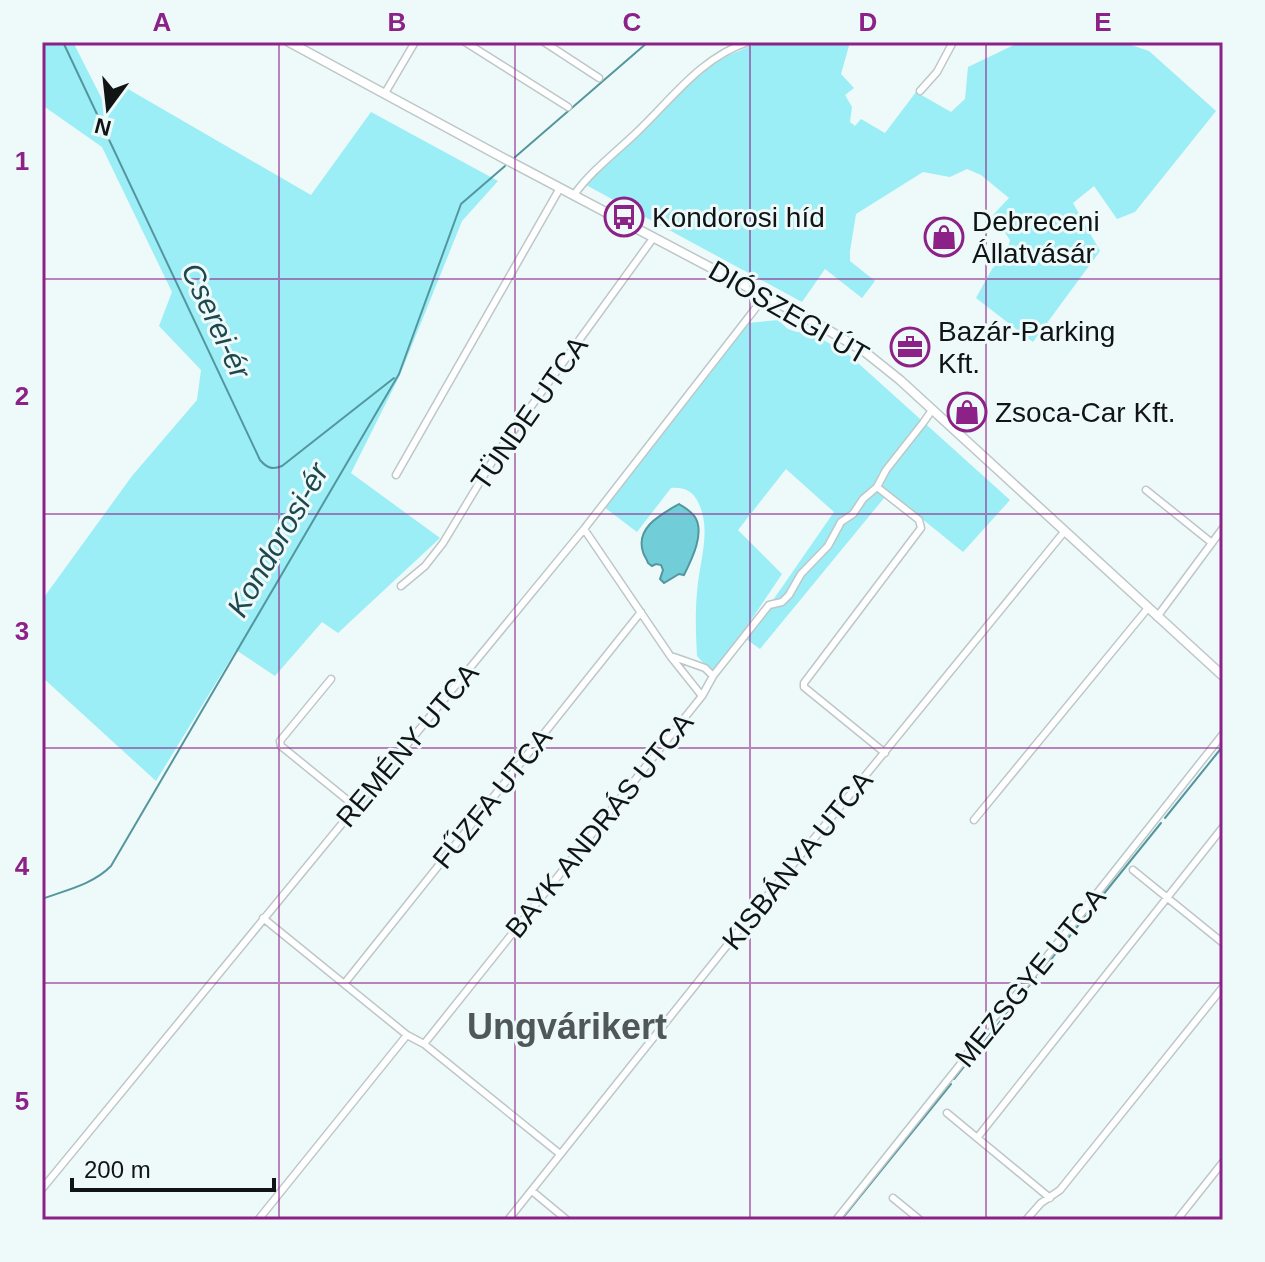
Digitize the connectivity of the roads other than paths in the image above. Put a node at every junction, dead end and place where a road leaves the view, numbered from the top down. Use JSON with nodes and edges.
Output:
{"nodes":[{"id":1,"x":290,"y":42,"type":"edge"},
{"id":2,"x":415,"y":42,"type":"edge"},
{"id":3,"x":465,"y":42,"type":"edge"},
{"id":4,"x":544,"y":42,"type":"edge"},
{"id":5,"x":748,"y":42,"type":"edge"},
{"id":6,"x":953,"y":42,"type":"edge"},
{"id":7,"x":599,"y":78,"type":"dead end"},
{"id":8,"x":920,"y":91,"type":"dead end"},
{"id":9,"x":385,"y":93,"type":"junction"},
{"id":10,"x":568,"y":107,"type":"dead end"},
{"id":11,"x":560,"y":188,"type":"junction"},
{"id":12,"x":574,"y":195,"type":"junction"},
{"id":13,"x":654,"y":237,"type":"junction"},
{"id":14,"x":765,"y":296,"type":"junction"},
{"id":15,"x":932,"y":410,"type":"junction"},
{"id":16,"x":396,"y":475,"type":"dead end"},
{"id":17,"x":877,"y":487,"type":"junction"},
{"id":18,"x":1146,"y":490,"type":"dead end"},
{"id":19,"x":1223,"y":528,"type":"edge"},
{"id":20,"x":584,"y":529,"type":"junction"},
{"id":21,"x":1064,"y":532,"type":"junction"},
{"id":22,"x":1212,"y":543,"type":"junction"},
{"id":23,"x":401,"y":586,"type":"dead end"},
{"id":24,"x":1148,"y":608,"type":"junction"},
{"id":25,"x":641,"y":612,"type":"junction"},
{"id":26,"x":1157,"y":617,"type":"junction"},
{"id":27,"x":671,"y":657,"type":"junction"},
{"id":28,"x":713,"y":676,"type":"junction"},
{"id":29,"x":1223,"y":676,"type":"edge"},
{"id":30,"x":331,"y":679,"type":"dead end"},
{"id":31,"x":702,"y":696,"type":"junction"},
{"id":32,"x":1223,"y":734,"type":"edge"},
{"id":33,"x":885,"y":753,"type":"junction"},
{"id":34,"x":356,"y":807,"type":"junction"},
{"id":35,"x":974,"y":820,"type":"dead end"},
{"id":36,"x":1223,"y":827,"type":"edge"},
{"id":37,"x":1133,"y":870,"type":"dead end"},
{"id":38,"x":1167,"y":898,"type":"junction"},
{"id":39,"x":263,"y":918,"type":"junction"},
{"id":40,"x":1223,"y":943,"type":"edge"},
{"id":41,"x":344,"y":984,"type":"junction"},
{"id":42,"x":1223,"y":987,"type":"edge"},
{"id":43,"x":407,"y":1035,"type":"junction"},
{"id":44,"x":424,"y":1044,"type":"junction"},
{"id":45,"x":947,"y":1113,"type":"dead end"},
{"id":46,"x":977,"y":1138,"type":"junction"},
{"id":47,"x":560,"y":1154,"type":"junction"},
{"id":48,"x":1223,"y":1162,"type":"edge"},
{"id":49,"x":42,"y":1189,"type":"edge"},
{"id":50,"x":532,"y":1191,"type":"junction"},
{"id":51,"x":893,"y":1198,"type":"dead end"},
{"id":52,"x":1050,"y":1198,"type":"junction"},
{"id":53,"x":258,"y":1220,"type":"edge"},
{"id":54,"x":508,"y":1220,"type":"edge"},
{"id":55,"x":567,"y":1220,"type":"edge"},
{"id":56,"x":836,"y":1220,"type":"edge"},
{"id":57,"x":920,"y":1220,"type":"edge"},
{"id":58,"x":1026,"y":1220,"type":"edge"},
{"id":59,"x":1177,"y":1220,"type":"edge"}],
"edges":[{"from":1,"to":9,"type":"main road","name":"DIÓSZEGI ÚT"},
{"from":2,"to":9,"type":"street"},
{"from":3,"to":10,"type":"street"},
{"from":4,"to":7,"type":"street"},
{"from":5,"to":12,"type":"street"},
{"from":6,"to":8,"type":"street"},
{"from":9,"to":11,"type":"main road","name":"DIÓSZEGI ÚT"},
{"from":11,"to":12,"type":"main road","name":"DIÓSZEGI ÚT"},
{"from":11,"to":16,"type":"street"},
{"from":12,"to":13,"type":"main road","name":"DIÓSZEGI ÚT"},
{"from":13,"to":14,"type":"main road","name":"DIÓSZEGI ÚT"},
{"from":13,"to":23,"type":"street","name":"TÜNDE UTCA"},
{"from":14,"to":15,"type":"main road","name":"DIÓSZEGI ÚT"},
{"from":14,"to":20,"type":"street","name":"REMÉNY UTCA"},
{"from":15,"to":17,"type":"street","name":"BAYK ANDRÁS UTCA"},
{"from":15,"to":21,"type":"main road","name":"DIÓSZEGI ÚT"},
{"from":17,"to":28,"type":"street","name":"BAYK ANDRÁS UTCA"},
{"from":17,"to":33,"type":"street"},
{"from":18,"to":22,"type":"street"},
{"from":19,"to":22,"type":"street"},
{"from":20,"to":25,"type":"street"},
{"from":20,"to":34,"type":"street","name":"REMÉNY UTCA"},
{"from":21,"to":24,"type":"main road","name":"DIÓSZEGI ÚT"},
{"from":21,"to":33,"type":"street","name":"KISBÁNYA UTCA"},
{"from":22,"to":26,"type":"street"},
{"from":24,"to":26,"type":"main road","name":"DIÓSZEGI ÚT"},
{"from":24,"to":35,"type":"street"},
{"from":25,"to":27,"type":"street"},
{"from":25,"to":41,"type":"street","name":"FŰZFA UTCA"},
{"from":26,"to":29,"type":"main road","name":"DIÓSZEGI ÚT"},
{"from":27,"to":28,"type":"street"},
{"from":27,"to":31,"type":"street"},
{"from":28,"to":31,"type":"street","name":"BAYK ANDRÁS UTCA"},
{"from":30,"to":34,"type":"street"},
{"from":31,"to":44,"type":"street","name":"BAYK ANDRÁS UTCA"},
{"from":32,"to":56,"type":"street","name":"MEZSGYE UTCA"},
{"from":33,"to":47,"type":"street","name":"KISBÁNYA UTCA"},
{"from":34,"to":39,"type":"street","name":"REMÉNY UTCA"},
{"from":36,"to":38,"type":"street"},
{"from":37,"to":38,"type":"street"},
{"from":38,"to":40,"type":"street"},
{"from":38,"to":46,"type":"street"},
{"from":39,"to":41,"type":"street"},
{"from":39,"to":49,"type":"street","name":"REMÉNY UTCA"},
{"from":41,"to":43,"type":"street"},
{"from":42,"to":52,"type":"street"},
{"from":43,"to":44,"type":"street"},
{"from":43,"to":53,"type":"street"},
{"from":44,"to":47,"type":"street"},
{"from":45,"to":46,"type":"street"},
{"from":46,"to":52,"type":"street"},
{"from":47,"to":50,"type":"street","name":"KISBÁNYA UTCA"},
{"from":48,"to":59,"type":"street"},
{"from":50,"to":54,"type":"street","name":"KISBÁNYA UTCA"},
{"from":50,"to":55,"type":"street"},
{"from":51,"to":57,"type":"street"},
{"from":52,"to":58,"type":"street"}]}
